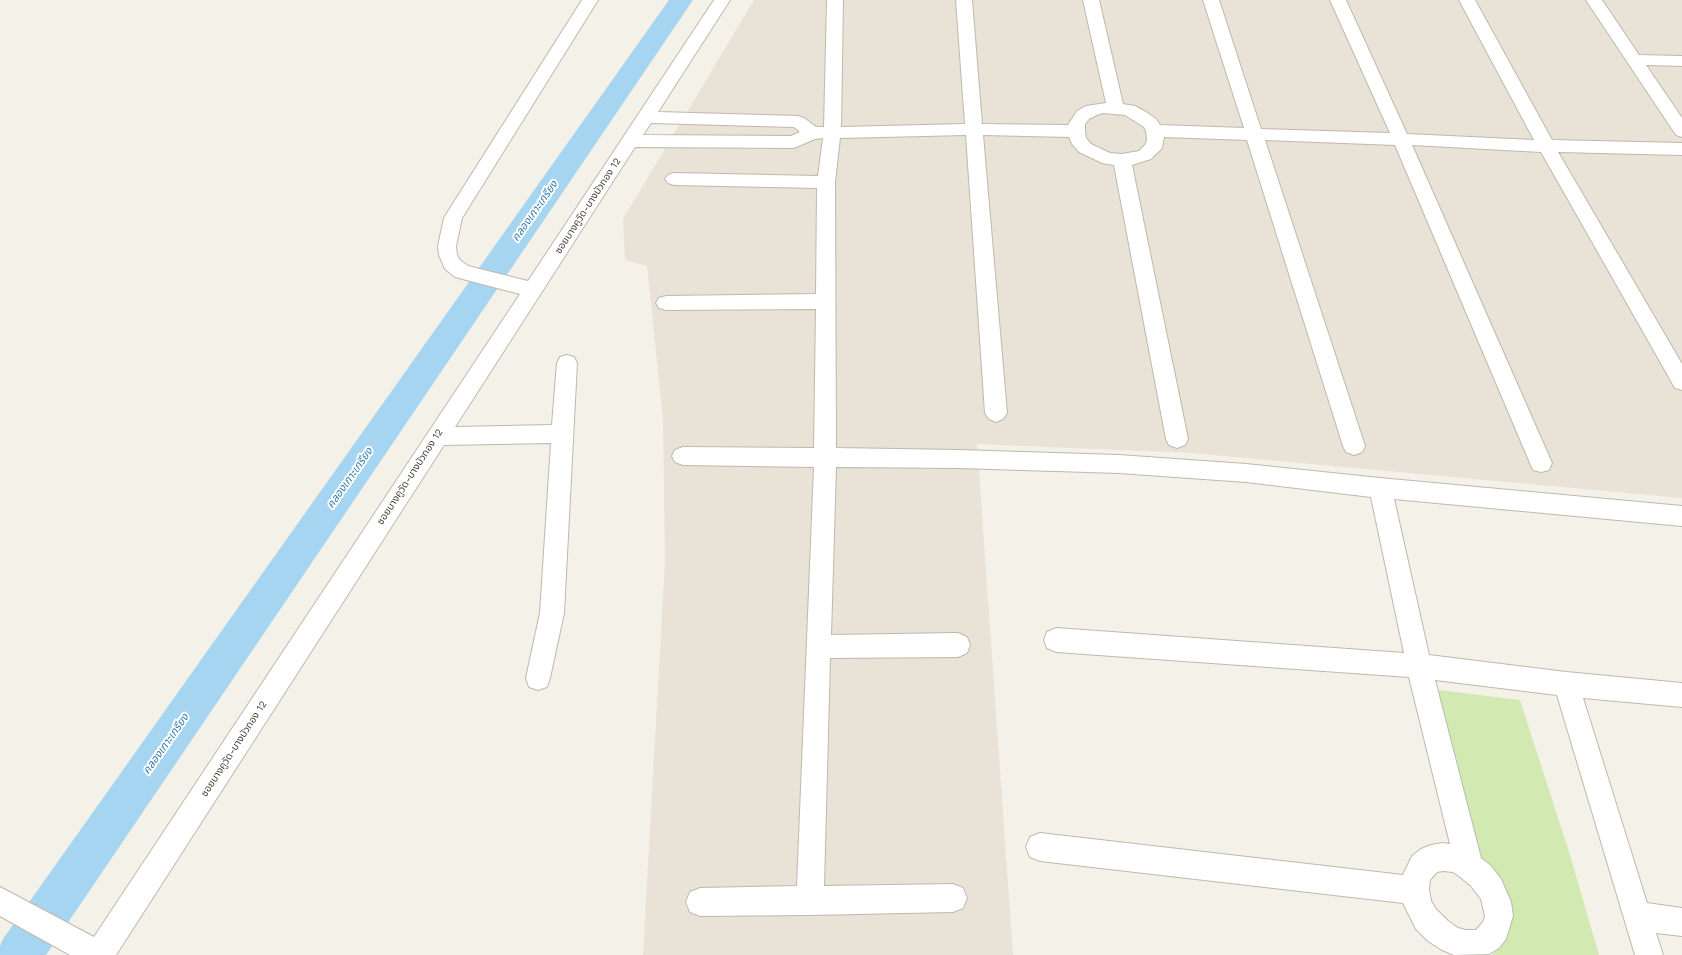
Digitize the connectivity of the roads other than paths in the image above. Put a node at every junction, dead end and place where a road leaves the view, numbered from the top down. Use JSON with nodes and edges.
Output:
{"nodes":[{"id":1,"x":590,"y":0,"type":"edge"},
{"id":2,"x":722,"y":0,"type":"edge"},
{"id":3,"x":834,"y":0,"type":"edge"},
{"id":4,"x":964,"y":0,"type":"edge"},
{"id":5,"x":1091,"y":0,"type":"edge"},
{"id":6,"x":1211,"y":0,"type":"edge"},
{"id":7,"x":1338,"y":0,"type":"edge"},
{"id":8,"x":1467,"y":0,"type":"edge"},
{"id":9,"x":1594,"y":0,"type":"edge"},
{"id":10,"x":1635,"y":60,"type":"junction"},
{"id":11,"x":1682,"y":61,"type":"edge"},
{"id":12,"x":1116,"y":108,"type":"junction"},
{"id":13,"x":646,"y":117,"type":"junction"},
{"id":14,"x":974,"y":129,"type":"junction"},
{"id":15,"x":1076,"y":131,"type":"junction"},
{"id":16,"x":1155,"y":131,"type":"junction"},
{"id":17,"x":1682,"y":131,"type":"edge"},
{"id":18,"x":822,"y":133,"type":"junction"},
{"id":19,"x":1254,"y":135,"type":"junction"},
{"id":20,"x":1401,"y":139,"type":"junction"},
{"id":21,"x":630,"y":141,"type":"junction"},
{"id":22,"x":1546,"y":146,"type":"junction"},
{"id":23,"x":1682,"y":149,"type":"edge"},
{"id":24,"x":1122,"y":160,"type":"junction"},
{"id":25,"x":674,"y":179,"type":"dead end"},
{"id":26,"x":826,"y":182,"type":"junction"},
{"id":27,"x":524,"y":287,"type":"junction"},
{"id":28,"x":826,"y":301,"type":"junction"},
{"id":29,"x":666,"y":303,"type":"dead end"},
{"id":30,"x":567,"y":363,"type":"dead end"},
{"id":31,"x":1682,"y":382,"type":"edge"},
{"id":32,"x":996,"y":413,"type":"dead end"},
{"id":33,"x":562,"y":434,"type":"junction"},
{"id":34,"x":438,"y":436,"type":"junction"},
{"id":35,"x":1177,"y":439,"type":"dead end"},
{"id":36,"x":1354,"y":446,"type":"dead end"},
{"id":37,"x":683,"y":456,"type":"dead end"},
{"id":38,"x":825,"y":457,"type":"junction"},
{"id":39,"x":1541,"y":463,"type":"dead end"},
{"id":40,"x":1380,"y":488,"type":"junction"},
{"id":41,"x":1682,"y":516,"type":"edge"},
{"id":42,"x":1056,"y":640,"type":"dead end"},
{"id":43,"x":958,"y":645,"type":"dead end"},
{"id":44,"x":818,"y":647,"type":"junction"},
{"id":45,"x":1419,"y":666,"type":"junction"},
{"id":46,"x":538,"y":678,"type":"dead end"},
{"id":47,"x":1566,"y":684,"type":"junction"},
{"id":48,"x":1682,"y":695,"type":"edge"},
{"id":49,"x":1040,"y":847,"type":"dead end"},
{"id":50,"x":1470,"y":866,"type":"junction"},
{"id":51,"x":1415,"y":890,"type":"junction"},
{"id":52,"x":953,"y":898,"type":"dead end"},
{"id":53,"x":810,"y":901,"type":"junction"},
{"id":54,"x":700,"y":902,"type":"dead end"},
{"id":55,"x":3,"y":903,"type":"edge"},
{"id":56,"x":1637,"y":916,"type":"junction"},
{"id":57,"x":1682,"y":922,"type":"edge"},
{"id":58,"x":1480,"y":949,"type":"edge"},
{"id":59,"x":99,"y":955,"type":"edge"},
{"id":60,"x":1649,"y":955,"type":"edge"}],
"edges":[{"from":1,"to":27,"type":"street"},
{"from":2,"to":13,"type":"street","name":"ซอยบางคูวัด-บางบัวทอง 12"},
{"from":3,"to":18,"type":"street"},
{"from":4,"to":14,"type":"street"},
{"from":5,"to":12,"type":"street"},
{"from":6,"to":19,"type":"street"},
{"from":7,"to":20,"type":"street"},
{"from":8,"to":22,"type":"street"},
{"from":9,"to":10,"type":"street"},
{"from":10,"to":11,"type":"street"},
{"from":10,"to":17,"type":"street"},
{"from":12,"to":15,"type":"street"},
{"from":12,"to":16,"type":"street"},
{"from":13,"to":18,"type":"street"},
{"from":13,"to":21,"type":"street","name":"ซอยบางคูวัด-บางบัวทอง 12"},
{"from":14,"to":15,"type":"street"},
{"from":14,"to":18,"type":"street"},
{"from":14,"to":32,"type":"street"},
{"from":15,"to":24,"type":"street"},
{"from":16,"to":19,"type":"street"},
{"from":16,"to":24,"type":"street"},
{"from":18,"to":21,"type":"street"},
{"from":18,"to":26,"type":"street"},
{"from":19,"to":20,"type":"street"},
{"from":19,"to":36,"type":"street"},
{"from":20,"to":22,"type":"street"},
{"from":20,"to":39,"type":"street"},
{"from":21,"to":27,"type":"street","name":"ซอยบางคูวัด-บางบัวทอง 12"},
{"from":22,"to":23,"type":"street"},
{"from":22,"to":31,"type":"street"},
{"from":24,"to":35,"type":"street"},
{"from":25,"to":26,"type":"street"},
{"from":26,"to":28,"type":"street"},
{"from":27,"to":34,"type":"street","name":"ซอยบางคูวัด-บางบัวทอง 12"},
{"from":28,"to":29,"type":"street"},
{"from":28,"to":38,"type":"street"},
{"from":30,"to":33,"type":"street"},
{"from":33,"to":34,"type":"street"},
{"from":33,"to":46,"type":"street"},
{"from":34,"to":59,"type":"street","name":"ซอยบางคูวัด-บางบัวทอง 12"},
{"from":37,"to":38,"type":"street"},
{"from":38,"to":40,"type":"street"},
{"from":38,"to":44,"type":"street"},
{"from":40,"to":41,"type":"street"},
{"from":40,"to":45,"type":"street"},
{"from":42,"to":45,"type":"street"},
{"from":43,"to":44,"type":"street"},
{"from":44,"to":53,"type":"street"},
{"from":45,"to":47,"type":"street"},
{"from":45,"to":50,"type":"street"},
{"from":47,"to":48,"type":"street"},
{"from":47,"to":56,"type":"street"},
{"from":49,"to":51,"type":"street"},
{"from":50,"to":51,"type":"street"},
{"from":50,"to":58,"type":"street"},
{"from":51,"to":58,"type":"street"},
{"from":52,"to":53,"type":"street"},
{"from":53,"to":54,"type":"street"},
{"from":55,"to":59,"type":"street"},
{"from":56,"to":57,"type":"street"},
{"from":56,"to":60,"type":"street"}]}
